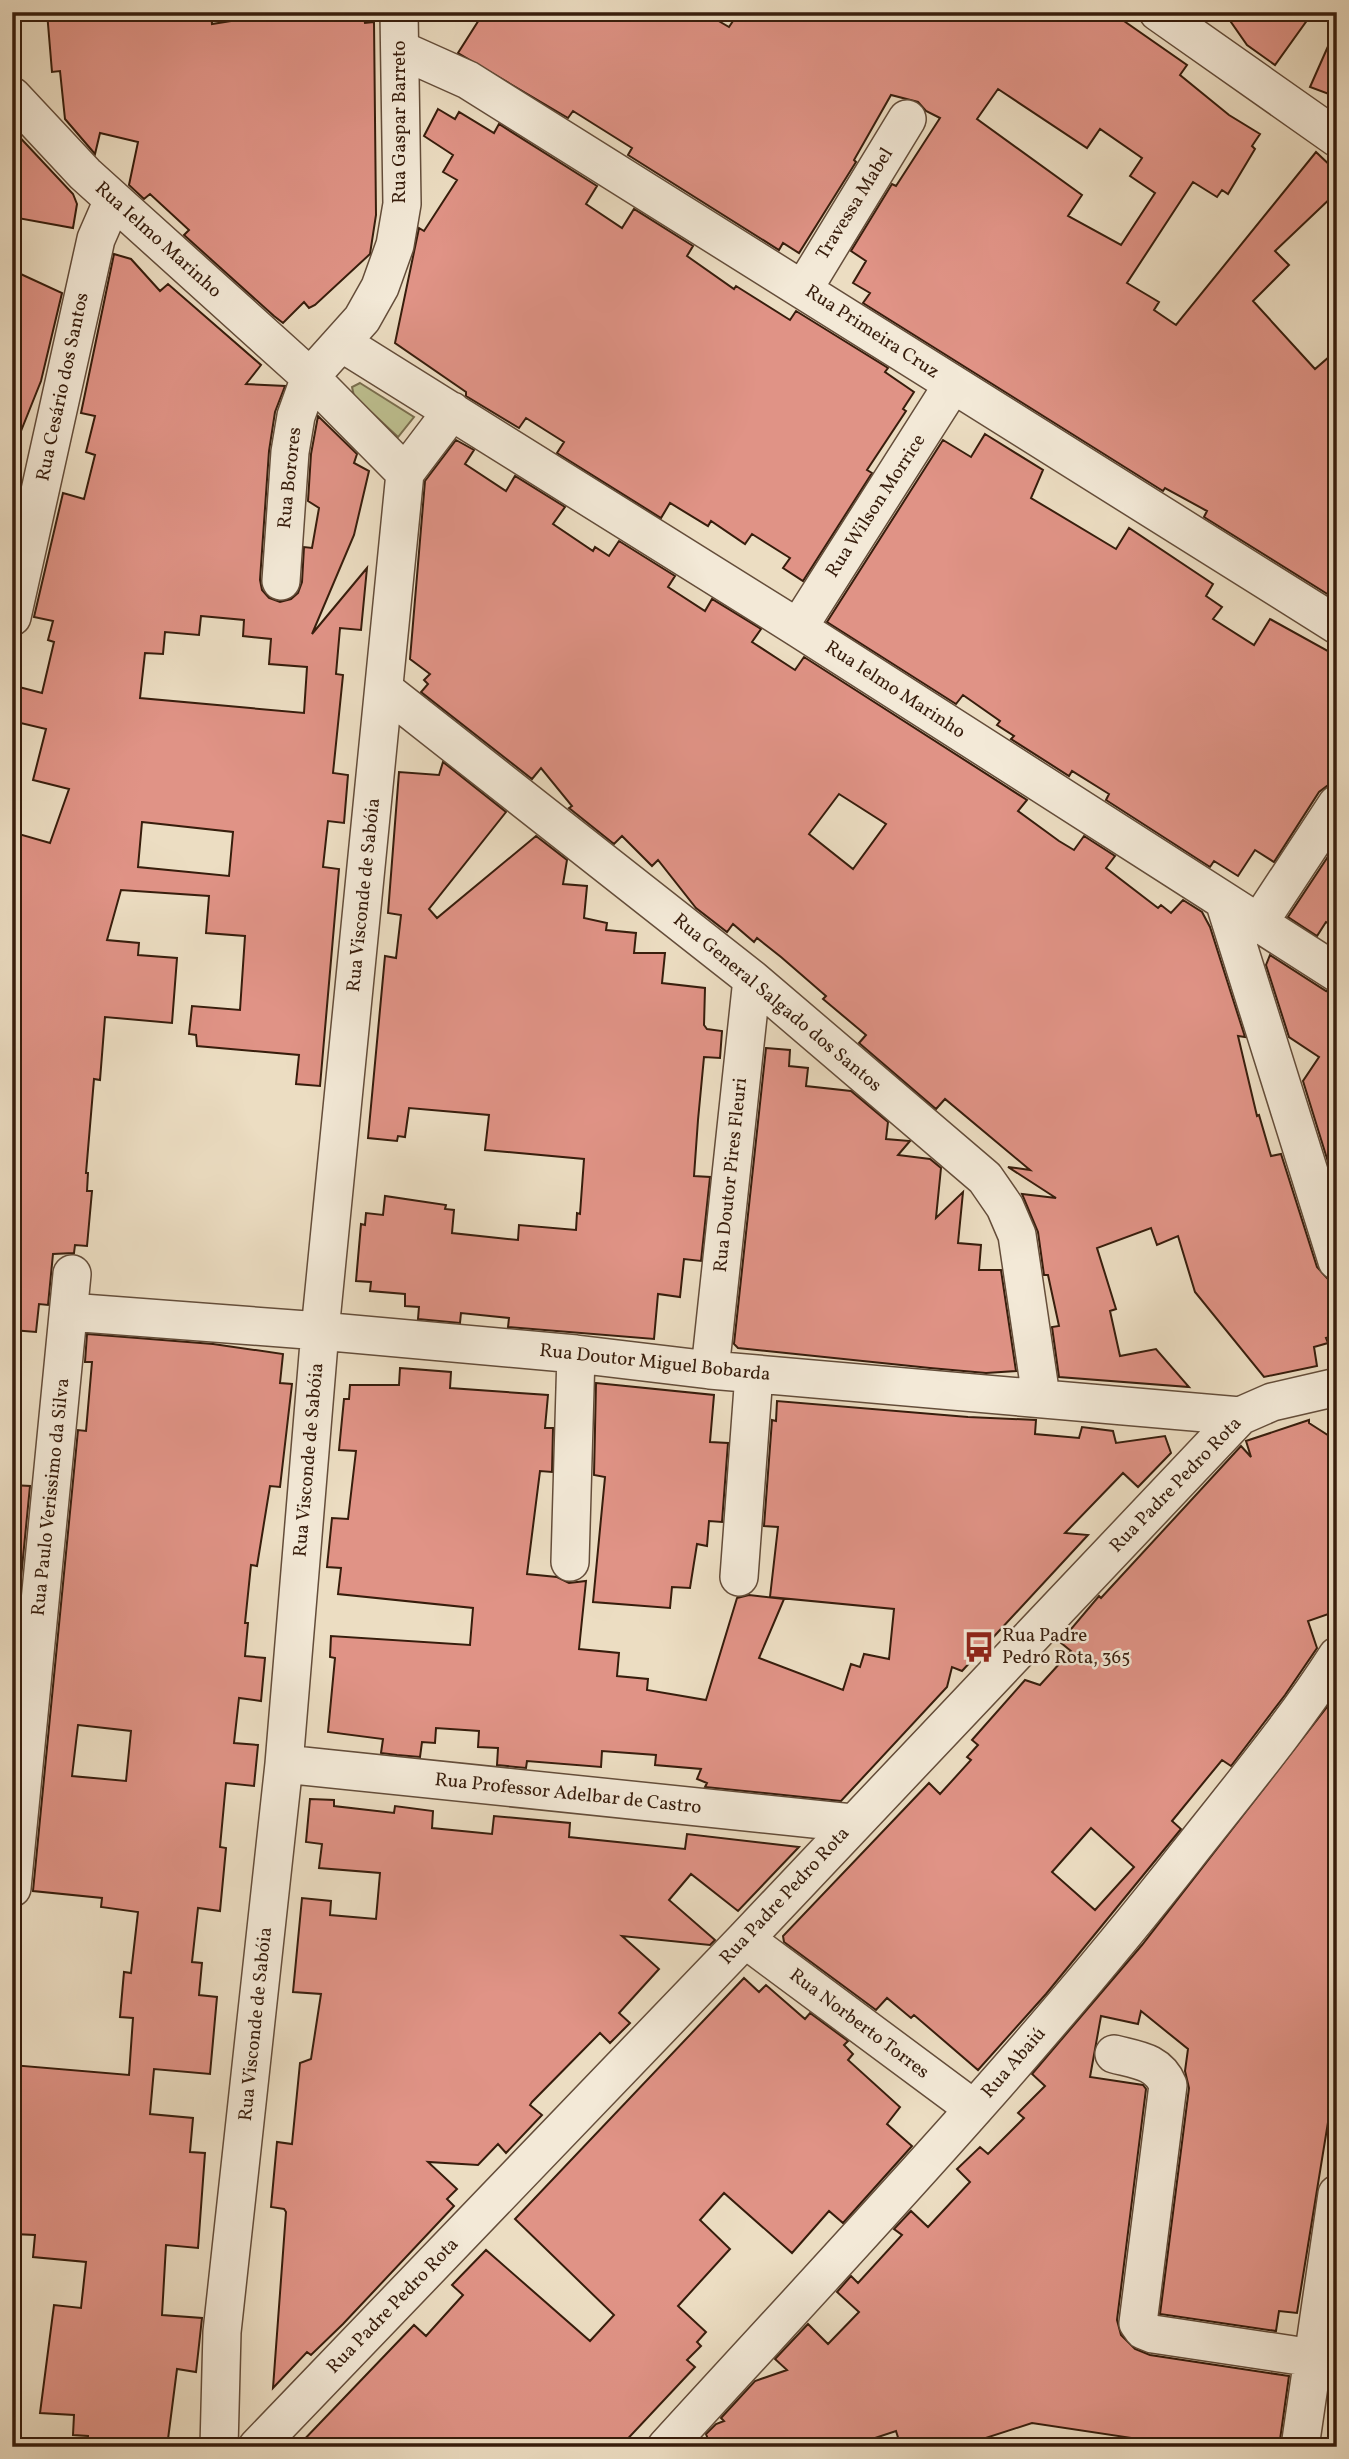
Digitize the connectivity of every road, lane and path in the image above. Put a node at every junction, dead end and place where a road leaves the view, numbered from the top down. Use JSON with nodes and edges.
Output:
{"nodes":[{"id":1,"x":399,"y":12,"type":"edge"},
{"id":2,"x":1158,"y":12,"type":"edge"},
{"id":3,"x":1197,"y":25,"type":"edge"},
{"id":4,"x":401,"y":50,"type":"junction"},
{"id":5,"x":12,"y":96,"type":"edge"},
{"id":6,"x":907,"y":119,"type":"dead end"},
{"id":7,"x":1335,"y":134,"type":"edge"},
{"id":8,"x":113,"y":200,"type":"junction"},
{"id":9,"x":804,"y":288,"type":"junction"},
{"id":10,"x":342,"y":343,"type":"junction"},
{"id":11,"x":310,"y":377,"type":"junction"},
{"id":12,"x":953,"y":384,"type":"junction"},
{"id":13,"x":452,"y":411,"type":"junction"},
{"id":14,"x":405,"y":472,"type":"junction"},
{"id":15,"x":281,"y":581,"type":"dead end"},
{"id":16,"x":12,"y":617,"type":"edge"},
{"id":17,"x":1337,"y":625,"type":"edge"},
{"id":18,"x":798,"y":628,"type":"junction"},
{"id":19,"x":386,"y":691,"type":"junction"},
{"id":20,"x":1337,"y":804,"type":"edge"},
{"id":21,"x":1225,"y":904,"type":"junction"},
{"id":22,"x":1258,"y":924,"type":"junction"},
{"id":23,"x":1337,"y":973,"type":"edge"},
{"id":24,"x":752,"y":979,"type":"junction"},
{"id":25,"x":1337,"y":1261,"type":"edge"},
{"id":26,"x":72,"y":1274,"type":"dead end"},
{"id":27,"x":69,"y":1312,"type":"junction"},
{"id":28,"x":320,"y":1331,"type":"junction"},
{"id":29,"x":576,"y":1354,"type":"junction"},
{"id":30,"x":710,"y":1370,"type":"junction"},
{"id":31,"x":754,"y":1374,"type":"junction"},
{"id":32,"x":1337,"y":1387,"type":"edge"},
{"id":33,"x":1041,"y":1397,"type":"junction"},
{"id":34,"x":1240,"y":1416,"type":"junction"},
{"id":35,"x":570,"y":1562,"type":"dead end"},
{"id":36,"x":739,"y":1577,"type":"dead end"},
{"id":37,"x":1337,"y":1656,"type":"edge"},
{"id":38,"x":284,"y":1764,"type":"junction"},
{"id":39,"x":852,"y":1823,"type":"junction"},
{"id":40,"x":12,"y":1888,"type":"edge"},
{"id":41,"x":745,"y":1940,"type":"junction"},
{"id":42,"x":1114,"y":2054,"type":"dead end"},
{"id":43,"x":974,"y":2109,"type":"junction"},
{"id":44,"x":1337,"y":2194,"type":"edge"},
{"id":45,"x":1313,"y":2358,"type":"junction"},
{"id":46,"x":219,"y":2447,"type":"edge"},
{"id":47,"x":257,"y":2447,"type":"edge"},
{"id":48,"x":666,"y":2447,"type":"edge"},
{"id":49,"x":1300,"y":2447,"type":"edge"}],
"edges":[{"from":1,"to":4,"type":"street","name":"Rua Gaspar Barreto"},
{"from":2,"to":3,"type":"street"},
{"from":3,"to":7,"type":"street"},
{"from":4,"to":9,"type":"street","name":"Rua Primeira Cruz"},
{"from":4,"to":10,"type":"street","name":"Rua Gaspar Barreto"},
{"from":5,"to":8,"type":"street","name":"Rua Ielmo Marinho"},
{"from":6,"to":9,"type":"street","name":"Travessa Mabel"},
{"from":8,"to":11,"type":"street","name":"Rua Ielmo Marinho"},
{"from":8,"to":16,"type":"street","name":"Rua Cesário dos Santos"},
{"from":9,"to":12,"type":"street","name":"Rua Primeira Cruz"},
{"from":10,"to":11,"type":"street","name":"Rua Gaspar Barreto"},
{"from":10,"to":13,"type":"street","name":"Rua Ielmo Marinho"},
{"from":11,"to":14,"type":"street","name":"Rua Ielmo Marinho"},
{"from":11,"to":15,"type":"street","name":"Rua Borores"},
{"from":12,"to":17,"type":"street","name":"Rua Primeira Cruz"},
{"from":12,"to":18,"type":"street","name":"Rua Wilson Morrice"},
{"from":13,"to":14,"type":"street"},
{"from":13,"to":18,"type":"street","name":"Rua Ielmo Marinho"},
{"from":14,"to":19,"type":"street","name":"Rua Visconde de Sabóia"},
{"from":18,"to":21,"type":"street","name":"Rua Ielmo Marinho"},
{"from":19,"to":24,"type":"street","name":"Rua General Salgado dos Santos"},
{"from":19,"to":28,"type":"street","name":"Rua Visconde de Sabóia"},
{"from":20,"to":22,"type":"street"},
{"from":21,"to":22,"type":"street","name":"Rua Ielmo Marinho"},
{"from":21,"to":25,"type":"street"},
{"from":22,"to":23,"type":"street","name":"Rua Ielmo Marinho"},
{"from":24,"to":30,"type":"street","name":"Rua Doutor Pires Fleuri"},
{"from":24,"to":33,"type":"street","name":"Rua General Salgado dos Santos"},
{"from":26,"to":27,"type":"street","name":"Rua Paulo Verissimo da Silva"},
{"from":27,"to":28,"type":"street","name":"Rua Doutor Miguel Bobarda"},
{"from":27,"to":40,"type":"street","name":"Rua Paulo Verissimo da Silva"},
{"from":28,"to":29,"type":"street","name":"Rua Doutor Miguel Bobarda"},
{"from":28,"to":38,"type":"street","name":"Rua Visconde de Sabóia"},
{"from":29,"to":30,"type":"street","name":"Rua Doutor Miguel Bobarda"},
{"from":29,"to":35,"type":"street"},
{"from":30,"to":31,"type":"street","name":"Rua Doutor Miguel Bobarda"},
{"from":31,"to":33,"type":"street","name":"Rua Doutor Miguel Bobarda"},
{"from":31,"to":36,"type":"street"},
{"from":32,"to":34,"type":"street","name":"Rua Padre Pedro Rota"},
{"from":33,"to":34,"type":"street","name":"Rua Doutor Miguel Bobarda"},
{"from":34,"to":39,"type":"street","name":"Rua Padre Pedro Rota"},
{"from":37,"to":43,"type":"street","name":"Rua Abaiú"},
{"from":38,"to":39,"type":"street","name":"Rua Professor Adelbar de Castro"},
{"from":38,"to":46,"type":"street","name":"Rua Visconde de Sabóia"},
{"from":39,"to":41,"type":"street","name":"Rua Padre Pedro Rota"},
{"from":41,"to":43,"type":"street","name":"Rua Norberto Torres"},
{"from":41,"to":47,"type":"street","name":"Rua Padre Pedro Rota"},
{"from":42,"to":45,"type":"street"},
{"from":43,"to":48,"type":"street","name":"Rua Abaiú"},
{"from":44,"to":45,"type":"street"},
{"from":45,"to":49,"type":"street"}]}
